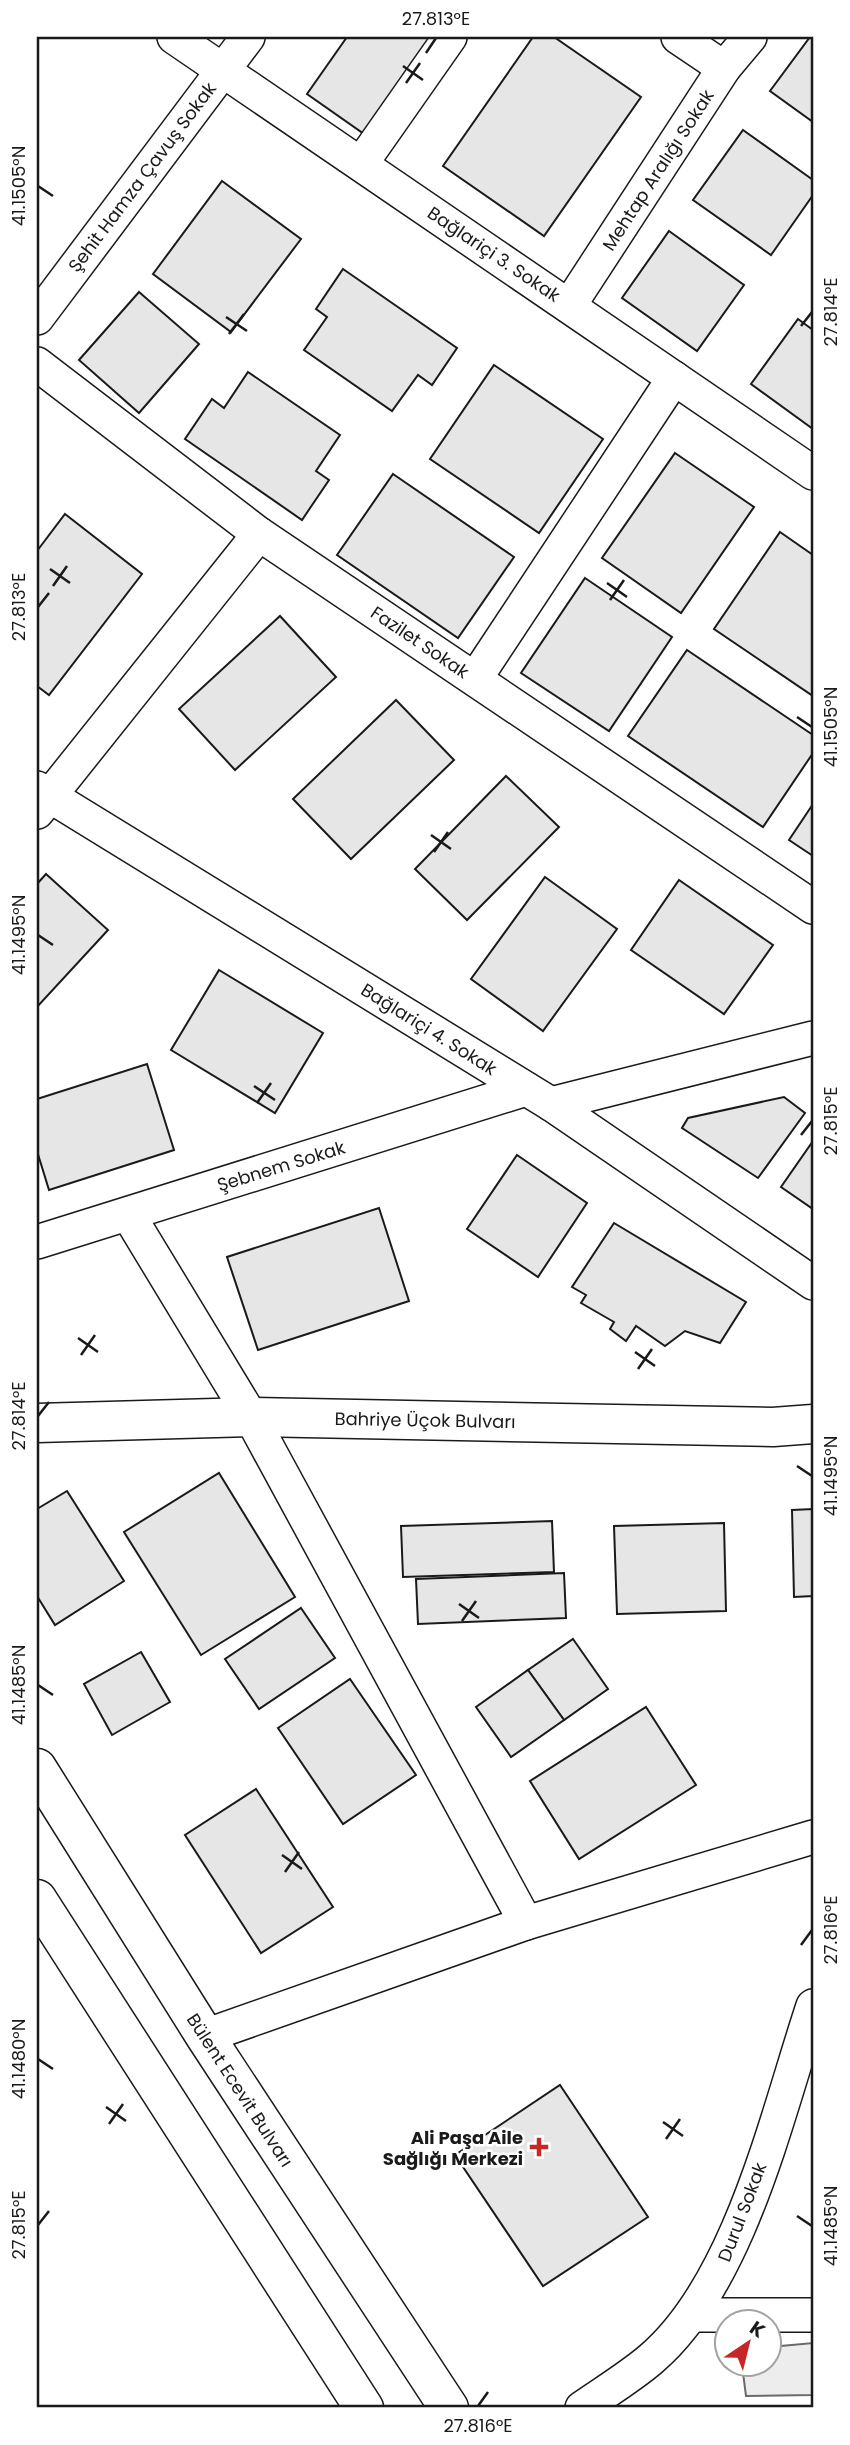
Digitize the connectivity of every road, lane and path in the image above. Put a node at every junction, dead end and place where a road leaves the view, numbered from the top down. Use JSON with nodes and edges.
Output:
{"nodes":[{"id":1,"x":174,"y":37,"type":"edge"},
{"id":2,"x":248,"y":37,"type":"edge"},
{"id":3,"x":450,"y":37,"type":"edge"},
{"id":4,"x":678,"y":37,"type":"edge"},
{"id":5,"x":750,"y":37,"type":"edge"},
{"id":6,"x":223,"y":68,"type":"junction"},
{"id":7,"x":724,"y":68,"type":"junction"},
{"id":8,"x":361,"y":164,"type":"junction"},
{"id":9,"x":569,"y":306,"type":"junction"},
{"id":10,"x":37,"y":318,"type":"edge"},
{"id":11,"x":37,"y":364,"type":"edge"},
{"id":12,"x":674,"y":378,"type":"junction"},
{"id":13,"x":813,"y":473,"type":"edge"},
{"id":14,"x":259,"y":534,"type":"junction"},
{"id":15,"x":475,"y":679,"type":"junction"},
{"id":16,"x":41,"y":799,"type":"edge"},
{"id":17,"x":813,"y":907,"type":"edge"},
{"id":18,"x":813,"y":1038,"type":"edge"},
{"id":19,"x":539,"y":1097,"type":"junction"},
{"id":20,"x":128,"y":1214,"type":"junction"},
{"id":21,"x":37,"y":1242,"type":"edge"},
{"id":22,"x":813,"y":1283,"type":"edge"},
{"id":23,"x":251,"y":1417,"type":"junction"},
{"id":24,"x":37,"y":1423,"type":"edge"},
{"id":25,"x":813,"y":1424,"type":"edge"},
{"id":26,"x":37,"y":1768,"type":"edge"},
{"id":27,"x":813,"y":1836,"type":"edge"},
{"id":28,"x":37,"y":1899,"type":"edge"},
{"id":29,"x":526,"y":1923,"type":"junction"},
{"id":30,"x":813,"y":2006,"type":"edge"},
{"id":31,"x":205,"y":2036,"type":"junction"},
{"id":32,"x":691,"y":2315,"type":"junction"},
{"id":33,"x":813,"y":2315,"type":"edge"},
{"id":34,"x":364,"y":2408,"type":"edge"},
{"id":35,"x":449,"y":2408,"type":"edge"},
{"id":36,"x":582,"y":2408,"type":"edge"}],
"edges":[{"from":1,"to":6,"type":"street","name":"Bağlariçi 3. Sokak"},
{"from":2,"to":6,"type":"street","name":"Şehit Hamza Çavuş Sokak"},
{"from":3,"to":8,"type":"street"},
{"from":4,"to":7,"type":"street"},
{"from":5,"to":7,"type":"street","name":"Mehtap Aralığı Sokak"},
{"from":6,"to":8,"type":"street","name":"Bağlariçi 3. Sokak"},
{"from":6,"to":10,"type":"street","name":"Şehit Hamza Çavuş Sokak"},
{"from":7,"to":9,"type":"street","name":"Mehtap Aralığı Sokak"},
{"from":8,"to":9,"type":"street","name":"Bağlariçi 3. Sokak"},
{"from":9,"to":12,"type":"street","name":"Bağlariçi 3. Sokak"},
{"from":11,"to":14,"type":"street","name":"Fazilet Sokak"},
{"from":12,"to":13,"type":"street","name":"Bağlariçi 3. Sokak"},
{"from":12,"to":15,"type":"street"},
{"from":14,"to":15,"type":"street","name":"Fazilet Sokak"},
{"from":14,"to":16,"type":"street"},
{"from":15,"to":17,"type":"street","name":"Fazilet Sokak"},
{"from":16,"to":19,"type":"street","name":"Bağlariçi 4. Sokak"},
{"from":18,"to":19,"type":"street","name":"Şebnem Sokak"},
{"from":19,"to":20,"type":"street","name":"Şebnem Sokak"},
{"from":19,"to":22,"type":"street","name":"Bağlariçi 4. Sokak"},
{"from":20,"to":21,"type":"street","name":"Şebnem Sokak"},
{"from":20,"to":23,"type":"street"},
{"from":23,"to":24,"type":"main road","name":"Bahriye Üçok Bulvarı"},
{"from":23,"to":25,"type":"main road","name":"Bahriye Üçok Bulvarı"},
{"from":23,"to":29,"type":"street"},
{"from":26,"to":31,"type":"main road","name":"Bülent Ecevit Bulvarı"},
{"from":27,"to":29,"type":"street"},
{"from":28,"to":34,"type":"main road"},
{"from":29,"to":31,"type":"street"},
{"from":30,"to":32,"type":"street","name":"Durul Sokak"},
{"from":31,"to":35,"type":"main road","name":"Bülent Ecevit Bulvarı"},
{"from":32,"to":33,"type":"street"},
{"from":32,"to":36,"type":"street","name":"Durul Sokak"}]}
